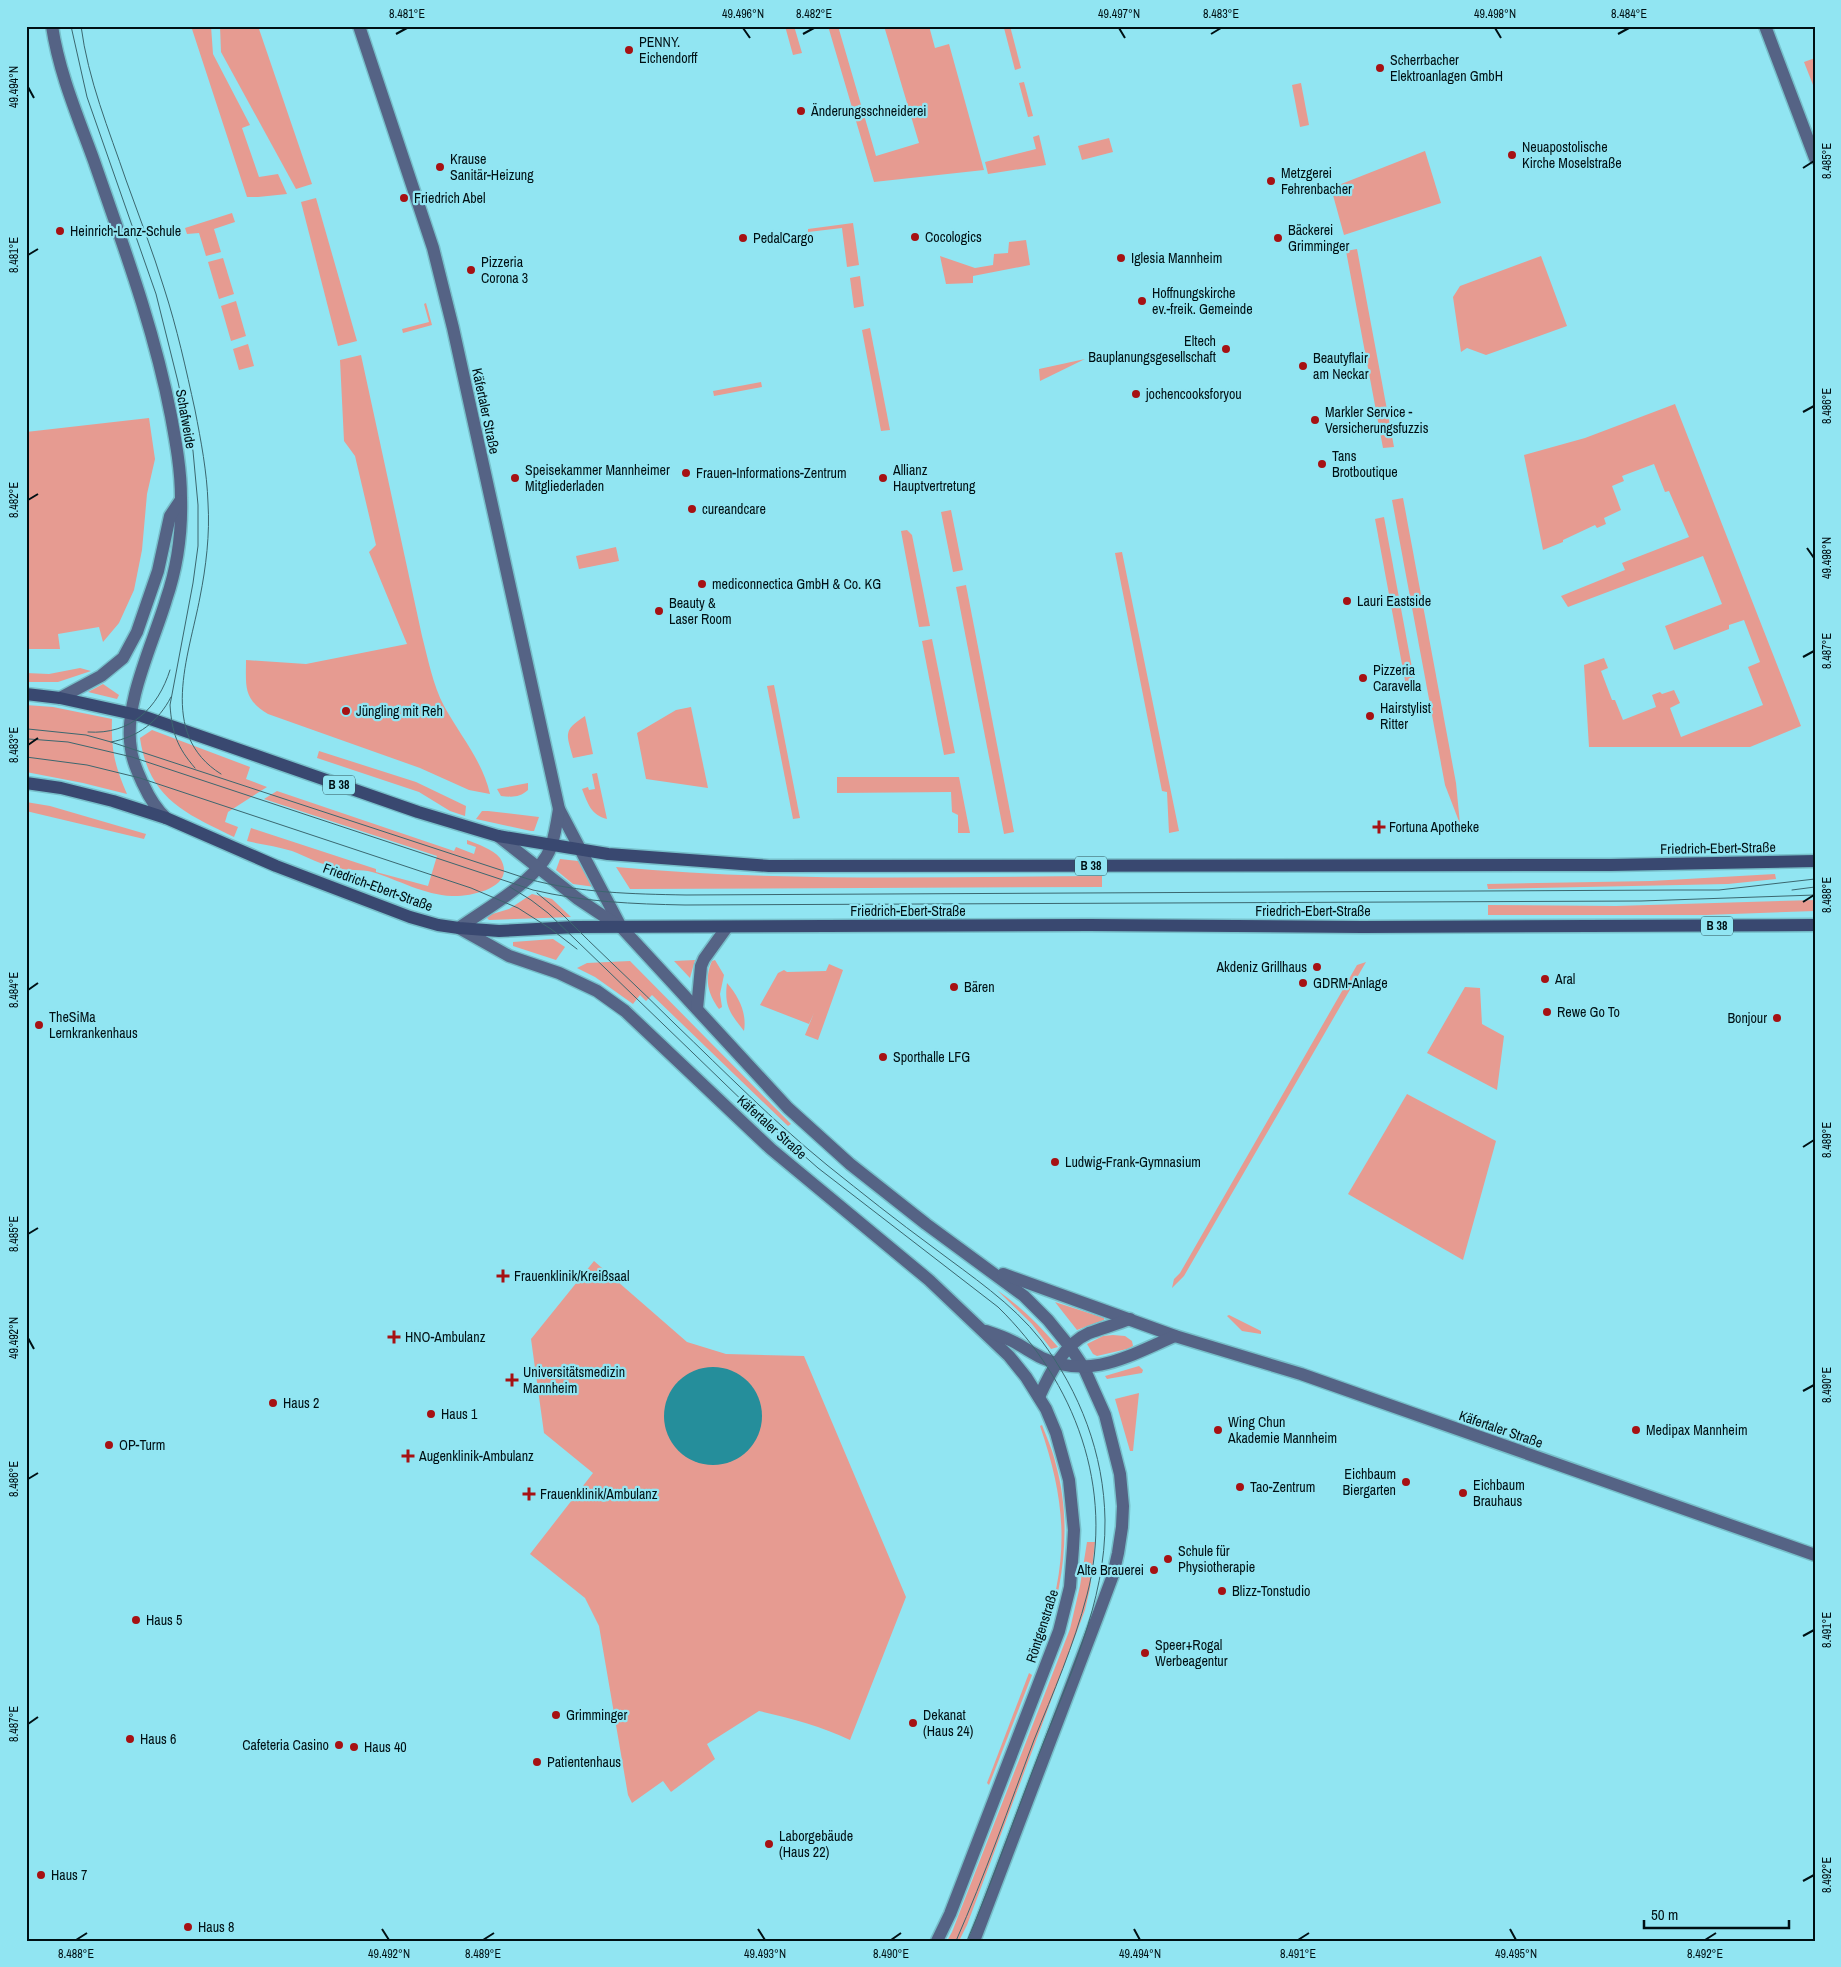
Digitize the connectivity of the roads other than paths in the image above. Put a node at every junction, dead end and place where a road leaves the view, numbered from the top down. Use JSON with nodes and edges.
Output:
{"nodes":[{"id":1,"x":52,"y":26,"type":"edge"},
{"id":2,"x":359,"y":26,"type":"edge"},
{"id":3,"x":1766,"y":26,"type":"edge"},
{"id":4,"x":1815,"y":158,"type":"edge"},
{"id":5,"x":181,"y":499,"type":"junction"},
{"id":6,"x":26,"y":694,"type":"edge"},
{"id":7,"x":60,"y":698,"type":"junction"},
{"id":8,"x":132,"y":713,"type":"junction"},
{"id":9,"x":26,"y":783,"type":"edge"},
{"id":10,"x":559,"y":809,"type":"junction"},
{"id":11,"x":166,"y":818,"type":"junction"},
{"id":12,"x":498,"y":836,"type":"junction"},
{"id":13,"x":551,"y":846,"type":"junction"},
{"id":14,"x":580,"y":850,"type":"junction"},
{"id":15,"x":1815,"y":861,"type":"edge"},
{"id":16,"x":538,"y":868,"type":"junction"},
{"id":17,"x":1815,"y":925,"type":"edge"},
{"id":18,"x":621,"y":927,"type":"junction"},
{"id":19,"x":727,"y":927,"type":"junction"},
{"id":20,"x":459,"y":928,"type":"junction"},
{"id":21,"x":697,"y":1009,"type":"junction"},
{"id":22,"x":991,"y":1270,"type":"junction"},
{"id":23,"x":1130,"y":1319,"type":"junction"},
{"id":24,"x":981,"y":1328,"type":"junction"},
{"id":25,"x":1175,"y":1336,"type":"junction"},
{"id":26,"x":1070,"y":1347,"type":"junction"},
{"id":27,"x":1057,"y":1363,"type":"junction"},
{"id":28,"x":1084,"y":1368,"type":"junction"},
{"id":29,"x":1039,"y":1397,"type":"junction"},
{"id":30,"x":1815,"y":1555,"type":"edge"},
{"id":31,"x":936,"y":1941,"type":"edge"},
{"id":32,"x":974,"y":1941,"type":"edge"}],
"edges":[{"from":1,"to":5,"type":"main road","name":"Schafweide"},
{"from":2,"to":10,"type":"main road","name":"Käfertaler Straße"},
{"from":3,"to":4,"type":"main road"},
{"from":5,"to":7,"type":"main road"},
{"from":5,"to":8,"type":"main road","name":"Schafweide"},
{"from":6,"to":7,"type":"main road","name":"Friedrich-Ebert-Straße","number":"B 38"},
{"from":7,"to":8,"type":"main road","name":"Friedrich-Ebert-Straße","number":"B 38"},
{"from":8,"to":11,"type":"main road","name":"Schafweide"},
{"from":8,"to":12,"type":"main road","name":"Friedrich-Ebert-Straße","number":"B 38"},
{"from":9,"to":11,"type":"main road","name":"Friedrich-Ebert-Straße","number":"B 38"},
{"from":10,"to":13,"type":"main road","name":"Käfertaler Straße"},
{"from":10,"to":14,"type":"main road","name":"Käfertaler Straße"},
{"from":11,"to":20,"type":"main road","name":"Friedrich-Ebert-Straße","number":"B 38"},
{"from":12,"to":13,"type":"main road","name":"Friedrich-Ebert-Straße","number":"B 38"},
{"from":12,"to":16,"type":"main road"},
{"from":13,"to":14,"type":"main road","name":"Friedrich-Ebert-Straße","number":"B 38"},
{"from":13,"to":16,"type":"main road","name":"Käfertaler Straße"},
{"from":14,"to":15,"type":"main road","name":"Friedrich-Ebert-Straße","number":"B 38"},
{"from":14,"to":18,"type":"main road","name":"Käfertaler Straße"},
{"from":16,"to":18,"type":"main road"},
{"from":16,"to":20,"type":"main road","name":"Käfertaler Straße"},
{"from":17,"to":19,"type":"main road","name":"Friedrich-Ebert-Straße","number":"B 38"},
{"from":18,"to":19,"type":"main road","name":"Friedrich-Ebert-Straße","number":"B 38"},
{"from":18,"to":20,"type":"main road","name":"Friedrich-Ebert-Straße","number":"B 38"},
{"from":18,"to":21,"type":"main road","name":"Käfertaler Straße"},
{"from":19,"to":21,"type":"main road"},
{"from":20,"to":24,"type":"main road","name":"Käfertaler Straße"},
{"from":21,"to":22,"type":"main road","name":"Käfertaler Straße"},
{"from":22,"to":23,"type":"main road","name":"Käfertaler Straße"},
{"from":22,"to":26,"type":"main road","name":"Käfertaler Straße"},
{"from":23,"to":25,"type":"main road","name":"Käfertaler Straße"},
{"from":23,"to":26,"type":"main road"},
{"from":24,"to":27,"type":"main road","name":"Käfertaler Straße"},
{"from":24,"to":29,"type":"main road","name":"Röntgenstraße"},
{"from":25,"to":28,"type":"main road","name":"Käfertaler Straße"},
{"from":25,"to":30,"type":"main road","name":"Käfertaler Straße"},
{"from":26,"to":27,"type":"main road"},
{"from":26,"to":28,"type":"main road"},
{"from":27,"to":28,"type":"main road","name":"Käfertaler Straße"},
{"from":27,"to":29,"type":"main road"},
{"from":28,"to":32,"type":"main road"},
{"from":29,"to":31,"type":"main road","name":"Röntgenstraße"}]}
